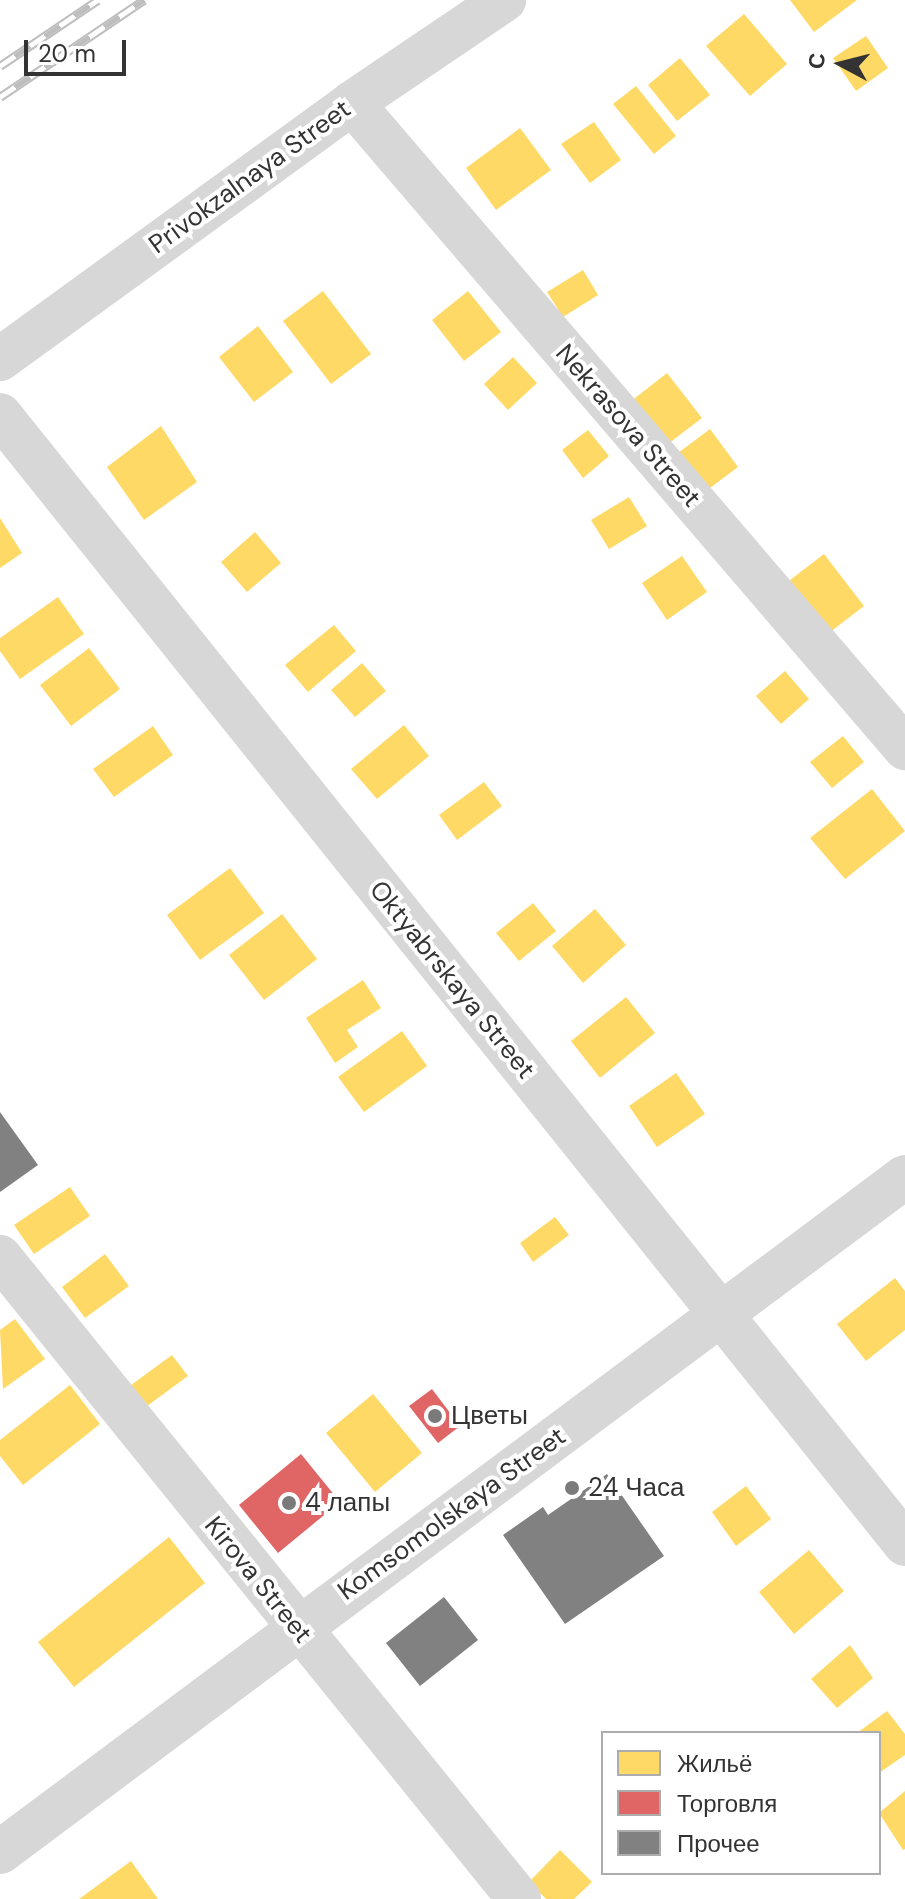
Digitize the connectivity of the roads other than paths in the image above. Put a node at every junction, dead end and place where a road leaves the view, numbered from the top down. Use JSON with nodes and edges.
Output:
{"nodes":[{"id":1,"x":504,"y":0,"type":"edge"},
{"id":2,"x":352,"y":103,"type":"junction"},
{"id":3,"x":0,"y":359,"type":"edge"},
{"id":4,"x":0,"y":415,"type":"edge"},
{"id":5,"x":905,"y":748,"type":"edge"},
{"id":6,"x":905,"y":1177,"type":"edge"},
{"id":7,"x":0,"y":1257,"type":"edge"},
{"id":8,"x":720,"y":1316,"type":"junction"},
{"id":9,"x":905,"y":1544,"type":"edge"},
{"id":10,"x":297,"y":1628,"type":"junction"},
{"id":11,"x":0,"y":1852,"type":"edge"},
{"id":12,"x":519,"y":1899,"type":"edge"}],
"edges":[{"from":1,"to":2,"type":"street","name":"Privokzalnaya Street"},
{"from":2,"to":3,"type":"street","name":"Privokzalnaya Street"},
{"from":2,"to":5,"type":"street","name":"Nekrasova Street"},
{"from":4,"to":8,"type":"street","name":"Oktyabrskaya Street"},
{"from":6,"to":8,"type":"street","name":"Komsomolskaya Street"},
{"from":7,"to":10,"type":"street","name":"Kirova Street"},
{"from":8,"to":9,"type":"street","name":"Oktyabrskaya Street"},
{"from":8,"to":10,"type":"street","name":"Komsomolskaya Street"},
{"from":10,"to":11,"type":"street","name":"Komsomolskaya Street"},
{"from":10,"to":12,"type":"street","name":"Kirova Street"}]}
